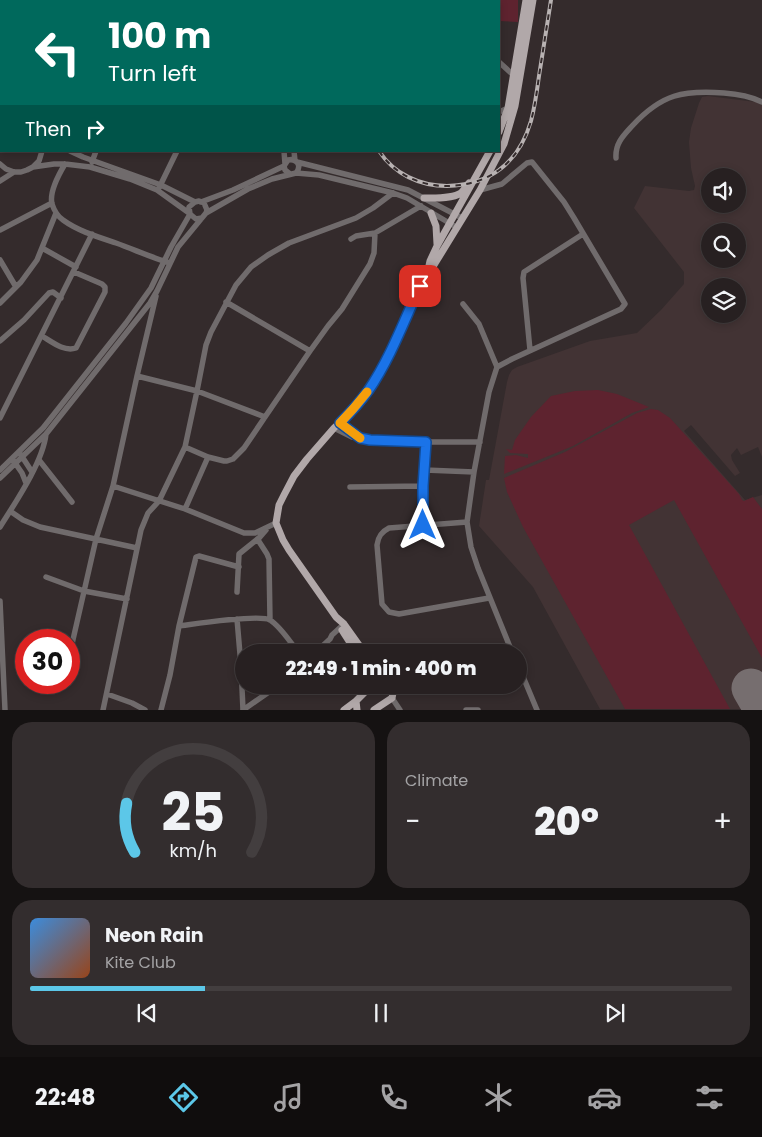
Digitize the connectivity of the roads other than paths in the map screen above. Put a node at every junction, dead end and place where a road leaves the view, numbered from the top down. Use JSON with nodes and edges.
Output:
{"nodes":[{"id":1,"x":526,"y":0,"type":"edge"},
{"id":2,"x":533,"y":0,"type":"edge"},
{"id":3,"x":500,"y":63,"type":"edge"},
{"id":4,"x":518,"y":75,"type":"junction"},
{"id":5,"x":762,"y":102,"type":"edge"},
{"id":6,"x":508,"y":108,"type":"junction"},
{"id":7,"x":500,"y":112,"type":"edge"},
{"id":8,"x":500,"y":129,"type":"edge"},
{"id":9,"x":500,"y":151,"type":"edge"},
{"id":10,"x":42,"y":152,"type":"edge"},
{"id":11,"x":72,"y":152,"type":"edge"},
{"id":12,"x":96,"y":152,"type":"edge"},
{"id":13,"x":177,"y":152,"type":"edge"},
{"id":14,"x":284,"y":152,"type":"edge"},
{"id":15,"x":294,"y":152,"type":"edge"},
{"id":16,"x":489,"y":152,"type":"edge"},
{"id":17,"x":500,"y":152,"type":"edge"},
{"id":18,"x":616,"y":158,"type":"dead end"},
{"id":19,"x":296,"y":161,"type":"junction"},
{"id":20,"x":0,"y":164,"type":"edge"},
{"id":21,"x":54,"y":164,"type":"junction"},
{"id":22,"x":65,"y":164,"type":"junction"},
{"id":23,"x":91,"y":164,"type":"junction"},
{"id":24,"x":285,"y":165,"type":"junction"},
{"id":25,"x":33,"y":167,"type":"junction"},
{"id":26,"x":332,"y":170,"type":"junction"},
{"id":27,"x":14,"y":172,"type":"junction"},
{"id":28,"x":478,"y":173,"type":"junction"},
{"id":29,"x":293,"y":174,"type":"junction"},
{"id":30,"x":58,"y":175,"type":"junction"},
{"id":31,"x":487,"y":177,"type":"junction"},
{"id":32,"x":329,"y":178,"type":"junction"},
{"id":33,"x":0,"y":182,"type":"edge"},
{"id":34,"x":159,"y":188,"type":"junction"},
{"id":35,"x":480,"y":190,"type":"junction"},
{"id":36,"x":393,"y":193,"type":"junction"},
{"id":37,"x":424,"y":198,"type":"junction"},
{"id":38,"x":198,"y":202,"type":"junction"},
{"id":39,"x":52,"y":203,"type":"junction"},
{"id":40,"x":421,"y":206,"type":"junction"},
{"id":41,"x":56,"y":213,"type":"junction"},
{"id":42,"x":190,"y":213,"type":"junction"},
{"id":43,"x":431,"y":213,"type":"junction"},
{"id":44,"x":204,"y":216,"type":"junction"},
{"id":45,"x":459,"y":216,"type":"junction"},
{"id":46,"x":453,"y":225,"type":"junction"},
{"id":47,"x":0,"y":230,"type":"edge"},
{"id":48,"x":375,"y":233,"type":"junction"},
{"id":49,"x":92,"y":234,"type":"junction"},
{"id":50,"x":583,"y":234,"type":"junction"},
{"id":51,"x":352,"y":239,"type":"dead end"},
{"id":52,"x":437,"y":246,"type":"junction"},
{"id":53,"x":42,"y":248,"type":"junction"},
{"id":54,"x":0,"y":260,"type":"edge"},
{"id":55,"x":167,"y":262,"type":"junction"},
{"id":56,"x":75,"y":269,"type":"junction"},
{"id":57,"x":428,"y":270,"type":"junction"},
{"id":58,"x":16,"y":287,"type":"junction"},
{"id":59,"x":157,"y":292,"type":"junction"},
{"id":60,"x":61,"y":298,"type":"junction"},
{"id":61,"x":226,"y":302,"type":"junction"},
{"id":62,"x":0,"y":303,"type":"edge"},
{"id":63,"x":463,"y":304,"type":"dead end"},
{"id":64,"x":42,"y":336,"type":"junction"},
{"id":65,"x":0,"y":341,"type":"edge"},
{"id":66,"x":530,"y":350,"type":"junction"},
{"id":67,"x":310,"y":351,"type":"junction"},
{"id":68,"x":497,"y":367,"type":"junction"},
{"id":69,"x":137,"y":376,"type":"junction"},
{"id":70,"x":197,"y":392,"type":"junction"},
{"id":71,"x":264,"y":417,"type":"junction"},
{"id":72,"x":0,"y":418,"type":"edge"},
{"id":73,"x":337,"y":425,"type":"junction"},
{"id":74,"x":46,"y":434,"type":"junction"},
{"id":75,"x":426,"y":442,"type":"junction"},
{"id":76,"x":480,"y":442,"type":"junction"},
{"id":77,"x":185,"y":447,"type":"junction"},
{"id":78,"x":20,"y":454,"type":"junction"},
{"id":79,"x":208,"y":457,"type":"junction"},
{"id":80,"x":39,"y":460,"type":"junction"},
{"id":81,"x":13,"y":461,"type":"junction"},
{"id":82,"x":0,"y":470,"type":"edge"},
{"id":83,"x":425,"y":470,"type":"junction"},
{"id":84,"x":32,"y":472,"type":"junction"},
{"id":85,"x":474,"y":472,"type":"junction"},
{"id":86,"x":0,"y":478,"type":"edge"},
{"id":87,"x":26,"y":483,"type":"junction"},
{"id":88,"x":113,"y":486,"type":"junction"},
{"id":89,"x":423,"y":486,"type":"junction"},
{"id":90,"x":350,"y":487,"type":"dead end"},
{"id":91,"x":159,"y":501,"type":"junction"},
{"id":92,"x":72,"y":502,"type":"dead end"},
{"id":93,"x":185,"y":509,"type":"junction"},
{"id":94,"x":10,"y":512,"type":"junction"},
{"id":95,"x":467,"y":522,"type":"junction"},
{"id":96,"x":276,"y":523,"type":"junction"},
{"id":97,"x":423,"y":525,"type":"junction"},
{"id":98,"x":0,"y":527,"type":"edge"},
{"id":99,"x":268,"y":528,"type":"junction"},
{"id":100,"x":96,"y":539,"type":"junction"},
{"id":101,"x":258,"y":540,"type":"junction"},
{"id":102,"x":137,"y":548,"type":"junction"},
{"id":103,"x":239,"y":567,"type":"junction"},
{"id":104,"x":46,"y":577,"type":"dead end"},
{"id":105,"x":84,"y":591,"type":"junction"},
{"id":106,"x":237,"y":592,"type":"dead end"},
{"id":107,"x":489,"y":598,"type":"junction"},
{"id":108,"x":126,"y":599,"type":"junction"},
{"id":109,"x":0,"y":601,"type":"edge"},
{"id":110,"x":237,"y":619,"type":"junction"},
{"id":111,"x":270,"y":620,"type":"junction"},
{"id":112,"x":179,"y":626,"type":"junction"},
{"id":113,"x":75,"y":629,"type":"edge"},
{"id":114,"x":344,"y":629,"type":"junction"},
{"id":115,"x":239,"y":644,"type":"edge"},
{"id":116,"x":291,"y":644,"type":"edge"},
{"id":117,"x":325,"y":644,"type":"edge"},
{"id":118,"x":352,"y":644,"type":"edge"},
{"id":119,"x":357,"y":644,"type":"edge"},
{"id":120,"x":509,"y":644,"type":"edge"},
{"id":121,"x":527,"y":688,"type":"edge"},
{"id":122,"x":107,"y":694,"type":"junction"},
{"id":123,"x":242,"y":694,"type":"edge"},
{"id":124,"x":266,"y":694,"type":"edge"},
{"id":125,"x":361,"y":694,"type":"edge"},
{"id":126,"x":393,"y":694,"type":"edge"},
{"id":127,"x":392,"y":698,"type":"junction"},
{"id":128,"x":356,"y":701,"type":"junction"},
{"id":129,"x":5,"y":710,"type":"edge"},
{"id":130,"x":103,"y":710,"type":"edge"},
{"id":131,"x":145,"y":710,"type":"edge"},
{"id":132,"x":161,"y":710,"type":"edge"},
{"id":133,"x":344,"y":710,"type":"edge"},
{"id":134,"x":357,"y":710,"type":"edge"},
{"id":135,"x":374,"y":710,"type":"edge"},
{"id":136,"x":400,"y":710,"type":"edge"},
{"id":137,"x":466,"y":710,"type":"edge"},
{"id":138,"x":478,"y":710,"type":"edge"},
{"id":139,"x":536,"y":710,"type":"edge"}],
"edges":[{"from":1,"to":4,"type":"main road"},
{"from":2,"to":4,"type":"main road"},
{"from":3,"to":4,"type":"street"},
{"from":4,"to":6,"type":"main road"},
{"from":4,"to":9,"type":"main road"},
{"from":5,"to":18,"type":"street"},
{"from":6,"to":7,"type":"street"},
{"from":6,"to":8,"type":"main road"},
{"from":10,"to":25,"type":"street"},
{"from":11,"to":23,"type":"street"},
{"from":12,"to":23,"type":"street"},
{"from":13,"to":34,"type":"street"},
{"from":14,"to":24,"type":"street"},
{"from":15,"to":19,"type":"street"},
{"from":16,"to":28,"type":"main road"},
{"from":17,"to":31,"type":"main road"},
{"from":19,"to":24,"type":"street"},
{"from":19,"to":26,"type":"street"},
{"from":19,"to":29,"type":"street"},
{"from":20,"to":27,"type":"street"},
{"from":21,"to":22,"type":"street"},
{"from":21,"to":25,"type":"street"},
{"from":21,"to":30,"type":"street"},
{"from":22,"to":23,"type":"street"},
{"from":22,"to":30,"type":"street"},
{"from":23,"to":34,"type":"street"},
{"from":24,"to":29,"type":"street"},
{"from":24,"to":38,"type":"street"},
{"from":25,"to":27,"type":"street"},
{"from":26,"to":32,"type":"street"},
{"from":26,"to":37,"type":"street"},
{"from":27,"to":33,"type":"street"},
{"from":28,"to":31,"type":"main road"},
{"from":28,"to":37,"type":"main road"},
{"from":28,"to":45,"type":"main road"},
{"from":29,"to":32,"type":"street"},
{"from":29,"to":44,"type":"street"},
{"from":30,"to":39,"type":"street"},
{"from":31,"to":35,"type":"main road"},
{"from":32,"to":36,"type":"street"},
{"from":34,"to":38,"type":"street"},
{"from":34,"to":42,"type":"street"},
{"from":35,"to":45,"type":"main road"},
{"from":35,"to":50,"type":"street"},
{"from":36,"to":40,"type":"street"},
{"from":36,"to":61,"type":"street"},
{"from":37,"to":45,"type":"street"},
{"from":38,"to":42,"type":"street"},
{"from":38,"to":44,"type":"street"},
{"from":39,"to":41,"type":"street"},
{"from":39,"to":47,"type":"street"},
{"from":40,"to":43,"type":"street"},
{"from":40,"to":48,"type":"street"},
{"from":41,"to":49,"type":"street"},
{"from":41,"to":53,"type":"street"},
{"from":42,"to":44,"type":"street"},
{"from":42,"to":55,"type":"street"},
{"from":43,"to":46,"type":"street"},
{"from":43,"to":52,"type":"main road"},
{"from":44,"to":55,"type":"street"},
{"from":45,"to":46,"type":"main road"},
{"from":46,"to":52,"type":"main road"},
{"from":46,"to":57,"type":"main road"},
{"from":48,"to":51,"type":"street"},
{"from":48,"to":67,"type":"street"},
{"from":49,"to":55,"type":"street"},
{"from":49,"to":56,"type":"street"},
{"from":50,"to":66,"type":"street"},
{"from":50,"to":66,"type":"street"},
{"from":52,"to":57,"type":"main road"},
{"from":53,"to":56,"type":"street"},
{"from":53,"to":58,"type":"street"},
{"from":54,"to":58,"type":"street"},
{"from":55,"to":59,"type":"street"},
{"from":55,"to":78,"type":"street"},
{"from":56,"to":60,"type":"street"},
{"from":56,"to":64,"type":"street"},
{"from":57,"to":73,"type":"main road"},
{"from":58,"to":62,"type":"street"},
{"from":59,"to":69,"type":"street"},
{"from":59,"to":74,"type":"street"},
{"from":60,"to":64,"type":"street"},
{"from":60,"to":65,"type":"street"},
{"from":61,"to":67,"type":"street"},
{"from":61,"to":70,"type":"street"},
{"from":63,"to":68,"type":"street"},
{"from":64,"to":72,"type":"street"},
{"from":66,"to":68,"type":"street"},
{"from":67,"to":71,"type":"street"},
{"from":68,"to":76,"type":"street"},
{"from":69,"to":70,"type":"street"},
{"from":69,"to":88,"type":"street"},
{"from":70,"to":71,"type":"street"},
{"from":70,"to":77,"type":"street"},
{"from":71,"to":79,"type":"street"},
{"from":73,"to":75,"type":"street"},
{"from":73,"to":96,"type":"main road"},
{"from":74,"to":78,"type":"street"},
{"from":74,"to":80,"type":"street"},
{"from":75,"to":76,"type":"street"},
{"from":75,"to":83,"type":"street"},
{"from":76,"to":85,"type":"street"},
{"from":77,"to":79,"type":"street"},
{"from":77,"to":91,"type":"street"},
{"from":78,"to":81,"type":"street"},
{"from":78,"to":84,"type":"street"},
{"from":79,"to":93,"type":"street"},
{"from":80,"to":84,"type":"street"},
{"from":80,"to":92,"type":"street"},
{"from":81,"to":82,"type":"street"},
{"from":81,"to":86,"type":"street"},
{"from":81,"to":87,"type":"street"},
{"from":83,"to":85,"type":"street"},
{"from":83,"to":89,"type":"street"},
{"from":84,"to":87,"type":"street"},
{"from":85,"to":95,"type":"street"},
{"from":87,"to":94,"type":"street"},
{"from":88,"to":91,"type":"street"},
{"from":88,"to":100,"type":"street"},
{"from":89,"to":90,"type":"street"},
{"from":89,"to":97,"type":"street"},
{"from":91,"to":93,"type":"street"},
{"from":91,"to":102,"type":"street"},
{"from":93,"to":99,"type":"street"},
{"from":94,"to":98,"type":"street"},
{"from":94,"to":100,"type":"street"},
{"from":95,"to":97,"type":"street"},
{"from":95,"to":107,"type":"street"},
{"from":96,"to":99,"type":"street"},
{"from":96,"to":114,"type":"main road"},
{"from":97,"to":107,"type":"street"},
{"from":99,"to":101,"type":"street"},
{"from":100,"to":102,"type":"street"},
{"from":100,"to":105,"type":"street"},
{"from":101,"to":103,"type":"street"},
{"from":101,"to":111,"type":"street"},
{"from":102,"to":108,"type":"street"},
{"from":103,"to":106,"type":"street"},
{"from":103,"to":112,"type":"street"},
{"from":104,"to":105,"type":"street"},
{"from":105,"to":108,"type":"street"},
{"from":105,"to":113,"type":"street"},
{"from":107,"to":120,"type":"street"},
{"from":108,"to":122,"type":"street"},
{"from":109,"to":129,"type":"street"},
{"from":110,"to":111,"type":"street"},
{"from":110,"to":112,"type":"street"},
{"from":110,"to":115,"type":"street"},
{"from":111,"to":116,"type":"street"},
{"from":112,"to":132,"type":"street"},
{"from":114,"to":117,"type":"street"},
{"from":114,"to":118,"type":"main road"},
{"from":114,"to":119,"type":"main road"},
{"from":121,"to":139,"type":"street"},
{"from":122,"to":130,"type":"street"},
{"from":122,"to":131,"type":"street"},
{"from":123,"to":124,"type":"street"},
{"from":125,"to":128,"type":"main road"},
{"from":126,"to":127,"type":"main road"},
{"from":127,"to":135,"type":"main road"},
{"from":127,"to":136,"type":"street"},
{"from":128,"to":133,"type":"main road"},
{"from":128,"to":134,"type":"main road"},
{"from":137,"to":138,"type":"street"}]}
